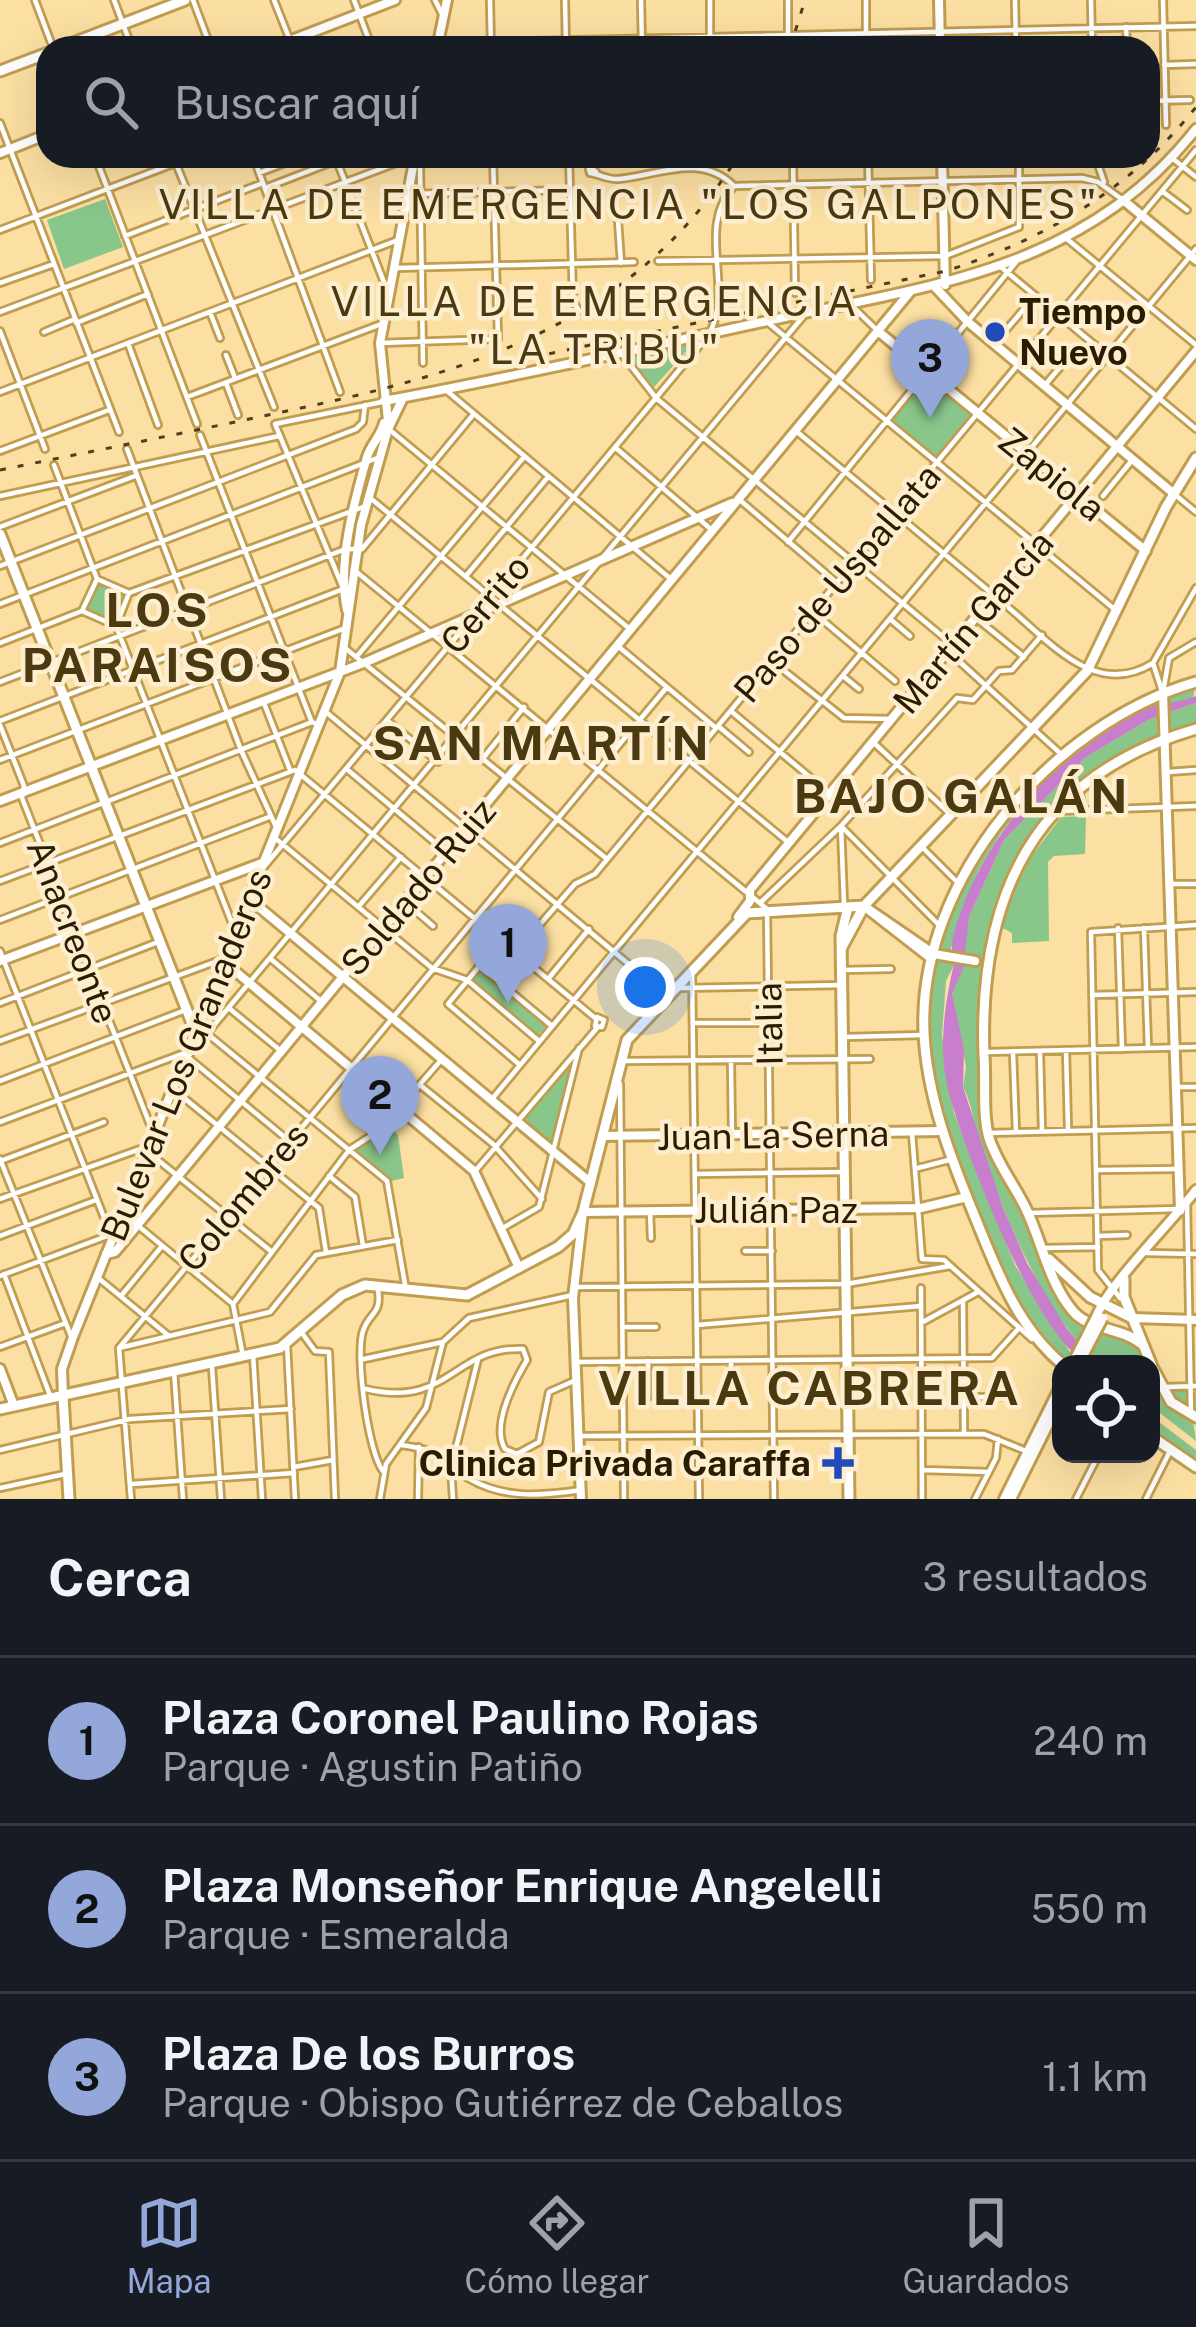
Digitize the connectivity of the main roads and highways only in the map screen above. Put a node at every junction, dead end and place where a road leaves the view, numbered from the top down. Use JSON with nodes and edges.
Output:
{"nodes":[{"id":1,"x":189,"y":0,"type":"edge"},
{"id":2,"x":395,"y":0,"type":"edge"},
{"id":3,"x":446,"y":0,"type":"edge"},
{"id":4,"x":939,"y":0,"type":"edge"},
{"id":5,"x":91,"y":36,"type":"edge"},
{"id":6,"x":309,"y":36,"type":"edge"},
{"id":7,"x":439,"y":36,"type":"edge"},
{"id":8,"x":940,"y":36,"type":"edge"},
{"id":9,"x":36,"y":57,"type":"edge"},
{"id":10,"x":0,"y":71,"type":"edge"},
{"id":11,"x":1196,"y":129,"type":"edge"},
{"id":12,"x":36,"y":139,"type":"edge"},
{"id":13,"x":5,"y":151,"type":"edge"},
{"id":14,"x":413,"y":168,"type":"edge"},
{"id":15,"x":942,"y":168,"type":"edge"},
{"id":16,"x":1123,"y":200,"type":"junction"},
{"id":17,"x":1194,"y":255,"type":"edge"},
{"id":18,"x":944,"y":285,"type":"junction"},
{"id":19,"x":910,"y":292,"type":"junction"},
{"id":20,"x":879,"y":332,"type":"junction"},
{"id":21,"x":1196,"y":348,"type":"edge"},
{"id":22,"x":403,"y":398,"type":"junction"},
{"id":23,"x":384,"y":401,"type":"junction"},
{"id":24,"x":388,"y":429,"type":"junction"},
{"id":25,"x":1118,"y":446,"type":"junction"},
{"id":26,"x":1196,"y":458,"type":"edge"},
{"id":27,"x":1173,"y":493,"type":"junction"},
{"id":28,"x":1077,"y":496,"type":"junction"},
{"id":29,"x":739,"y":500,"type":"junction"},
{"id":30,"x":364,"y":503,"type":"junction"},
{"id":31,"x":0,"y":531,"type":"edge"},
{"id":32,"x":1146,"y":550,"type":"junction"},
{"id":33,"x":5,"y":564,"type":"edge"},
{"id":34,"x":340,"y":672,"type":"junction"},
{"id":35,"x":1196,"y":682,"type":"edge"},
{"id":36,"x":1163,"y":694,"type":"junction"},
{"id":37,"x":1196,"y":729,"type":"edge"},
{"id":38,"x":1167,"y":734,"type":"junction"},
{"id":39,"x":90,"y":766,"type":"junction"},
{"id":40,"x":0,"y":801,"type":"edge"},
{"id":41,"x":260,"y":867,"type":"junction"},
{"id":42,"x":248,"y":898,"type":"junction"},
{"id":43,"x":144,"y":906,"type":"junction"},
{"id":44,"x":864,"y":906,"type":"junction"},
{"id":45,"x":998,"y":910,"type":"junction"},
{"id":46,"x":841,"y":914,"type":"junction"},
{"id":47,"x":731,"y":929,"type":"junction"},
{"id":48,"x":842,"y":947,"type":"junction"},
{"id":49,"x":937,"y":955,"type":"junction"},
{"id":50,"x":1,"y":957,"type":"edge"},
{"id":51,"x":223,"y":960,"type":"junction"},
{"id":52,"x":976,"y":961,"type":"junction"},
{"id":53,"x":344,"y":976,"type":"junction"},
{"id":54,"x":301,"y":1027,"type":"junction"},
{"id":55,"x":196,"y":1028,"type":"junction"},
{"id":56,"x":984,"y":1057,"type":"junction"},
{"id":57,"x":944,"y":1131,"type":"junction"},
{"id":58,"x":844,"y":1134,"type":"junction"},
{"id":59,"x":602,"y":1136,"type":"junction"},
{"id":60,"x":591,"y":1177,"type":"junction"},
{"id":61,"x":1196,"y":1190,"type":"edge"},
{"id":62,"x":967,"y":1198,"type":"junction"},
{"id":63,"x":1182,"y":1207,"type":"junction"},
{"id":64,"x":845,"y":1210,"type":"junction"},
{"id":65,"x":583,"y":1212,"type":"junction"},
{"id":66,"x":576,"y":1238,"type":"junction"},
{"id":67,"x":1044,"y":1251,"type":"junction"},
{"id":68,"x":106,"y":1254,"type":"junction"},
{"id":69,"x":519,"y":1268,"type":"junction"},
{"id":70,"x":1124,"y":1279,"type":"junction"},
{"id":71,"x":1102,"y":1311,"type":"junction"},
{"id":72,"x":1130,"y":1312,"type":"junction"},
{"id":73,"x":1192,"y":1320,"type":"edge"},
{"id":74,"x":1144,"y":1346,"type":"junction"},
{"id":75,"x":1080,"y":1355,"type":"edge"},
{"id":76,"x":1148,"y":1355,"type":"edge"},
{"id":77,"x":1052,"y":1356,"type":"edge"},
{"id":78,"x":0,"y":1369,"type":"edge"},
{"id":79,"x":1160,"y":1385,"type":"edge"},
{"id":80,"x":57,"y":1397,"type":"junction"},
{"id":81,"x":1052,"y":1405,"type":"edge"},
{"id":82,"x":14,"y":1406,"type":"junction"},
{"id":83,"x":0,"y":1409,"type":"edge"},
{"id":84,"x":1052,"y":1415,"type":"edge"},
{"id":85,"x":1194,"y":1416,"type":"edge"},
{"id":86,"x":1160,"y":1443,"type":"edge"},
{"id":87,"x":1030,"y":1453,"type":"junction"},
{"id":88,"x":1196,"y":1468,"type":"edge"},
{"id":89,"x":581,"y":1494,"type":"edge"},
{"id":90,"x":69,"y":1499,"type":"edge"},
{"id":91,"x":849,"y":1499,"type":"edge"},
{"id":92,"x":1007,"y":1499,"type":"edge"}],
"edges":[{"from":1,"to":5,"type":"main road"},
{"from":2,"to":6,"type":"main road"},
{"from":3,"to":7,"type":"main road"},
{"from":4,"to":8,"type":"main road"},
{"from":9,"to":10,"type":"main road"},
{"from":11,"to":16,"type":"main road"},
{"from":12,"to":13,"type":"main road"},
{"from":14,"to":23,"type":"main road"},
{"from":15,"to":18,"type":"main road"},
{"from":16,"to":17,"type":"main road"},
{"from":16,"to":18,"type":"main road"},
{"from":18,"to":19,"type":"main road"},
{"from":18,"to":25,"type":"main road"},
{"from":19,"to":20,"type":"main road","name":"Soldado Ruiz"},
{"from":19,"to":22,"type":"main road"},
{"from":20,"to":28,"type":"main road","name":"Zapiola"},
{"from":20,"to":29,"type":"main road","name":"Soldado Ruiz"},
{"from":21,"to":25,"type":"main road","name":"Martín García"},
{"from":22,"to":23,"type":"main road"},
{"from":22,"to":24,"type":"main road","name":"Bulevar Los Granaderos"},
{"from":23,"to":24,"type":"main road","name":"Bulevar Los Granaderos"},
{"from":23,"to":30,"type":"main road","name":"Bulevar Los Granaderos"},
{"from":24,"to":30,"type":"main road","name":"Bulevar Los Granaderos"},
{"from":25,"to":27,"type":"main road"},
{"from":25,"to":28,"type":"main road","name":"Martín García"},
{"from":26,"to":27,"type":"main road"},
{"from":27,"to":32,"type":"main road"},
{"from":28,"to":32,"type":"main road","name":"Zapiola"},
{"from":28,"to":47,"type":"main road","name":"Martín García"},
{"from":29,"to":34,"type":"main road"},
{"from":29,"to":53,"type":"main road","name":"Soldado Ruiz"},
{"from":30,"to":34,"type":"main road","name":"Bulevar Los Granaderos"},
{"from":31,"to":33,"type":"main road"},
{"from":32,"to":44,"type":"main road"},
{"from":33,"to":39,"type":"main road"},
{"from":34,"to":39,"type":"main road"},
{"from":34,"to":41,"type":"main road","name":"Bulevar Los Granaderos"},
{"from":35,"to":36,"type":"main road"},
{"from":36,"to":38,"type":"main road"},
{"from":36,"to":49,"type":"main road"},
{"from":37,"to":38,"type":"main road"},
{"from":38,"to":45,"type":"main road"},
{"from":38,"to":63,"type":"main road"},
{"from":39,"to":40,"type":"main road"},
{"from":39,"to":43,"type":"main road"},
{"from":41,"to":42,"type":"main road","name":"Bulevar Los Granaderos"},
{"from":41,"to":43,"type":"main road"},
{"from":42,"to":51,"type":"main road","name":"Bulevar Los Granaderos"},
{"from":42,"to":53,"type":"main road"},
{"from":43,"to":50,"type":"main road"},
{"from":43,"to":55,"type":"main road"},
{"from":44,"to":46,"type":"main road"},
{"from":44,"to":48,"type":"main road"},
{"from":44,"to":49,"type":"main road"},
{"from":45,"to":52,"type":"main road"},
{"from":45,"to":56,"type":"main road"},
{"from":46,"to":47,"type":"main road"},
{"from":46,"to":48,"type":"main road"},
{"from":47,"to":59,"type":"main road"},
{"from":48,"to":58,"type":"main road"},
{"from":49,"to":52,"type":"main road"},
{"from":49,"to":57,"type":"main road"},
{"from":51,"to":54,"type":"main road"},
{"from":51,"to":55,"type":"main road","name":"Bulevar Los Granaderos"},
{"from":52,"to":56,"type":"main road"},
{"from":53,"to":54,"type":"main road","name":"Soldado Ruiz"},
{"from":53,"to":60,"type":"main road"},
{"from":54,"to":68,"type":"main road","name":"Soldado Ruiz"},
{"from":54,"to":69,"type":"main road"},
{"from":55,"to":68,"type":"main road","name":"Bulevar Los Granaderos"},
{"from":56,"to":67,"type":"main road"},
{"from":57,"to":58,"type":"main road","name":"Juan La Serna"},
{"from":57,"to":62,"type":"main road"},
{"from":58,"to":59,"type":"main road","name":"Juan La Serna"},
{"from":58,"to":64,"type":"main road"},
{"from":59,"to":60,"type":"main road"},
{"from":60,"to":65,"type":"main road"},
{"from":61,"to":63,"type":"main road"},
{"from":62,"to":64,"type":"main road","name":"Julián Paz"},
{"from":62,"to":77,"type":"main road"},
{"from":63,"to":70,"type":"main road"},
{"from":64,"to":65,"type":"main road","name":"Julián Paz"},
{"from":64,"to":91,"type":"main road"},
{"from":65,"to":66,"type":"main road"},
{"from":66,"to":69,"type":"main road"},
{"from":66,"to":89,"type":"main road"},
{"from":67,"to":71,"type":"main road"},
{"from":67,"to":74,"type":"main road"},
{"from":68,"to":80,"type":"main road","name":"Bulevar Los Granaderos"},
{"from":69,"to":80,"type":"main road"},
{"from":70,"to":71,"type":"main road"},
{"from":70,"to":72,"type":"main road"},
{"from":71,"to":72,"type":"main road"},
{"from":71,"to":75,"type":"main road","bridge":true},
{"from":72,"to":73,"type":"main road"},
{"from":72,"to":74,"type":"main road"},
{"from":74,"to":76,"type":"main road"},
{"from":78,"to":82,"type":"main road"},
{"from":79,"to":85,"type":"main road"},
{"from":80,"to":82,"type":"main road"},
{"from":80,"to":90,"type":"main road","name":"Bulevar Los Granaderos"},
{"from":81,"to":87,"type":"main road"},
{"from":82,"to":83,"type":"main road"},
{"from":84,"to":87,"type":"main road"},
{"from":86,"to":88,"type":"main road"},
{"from":87,"to":92,"type":"main road"}]}
